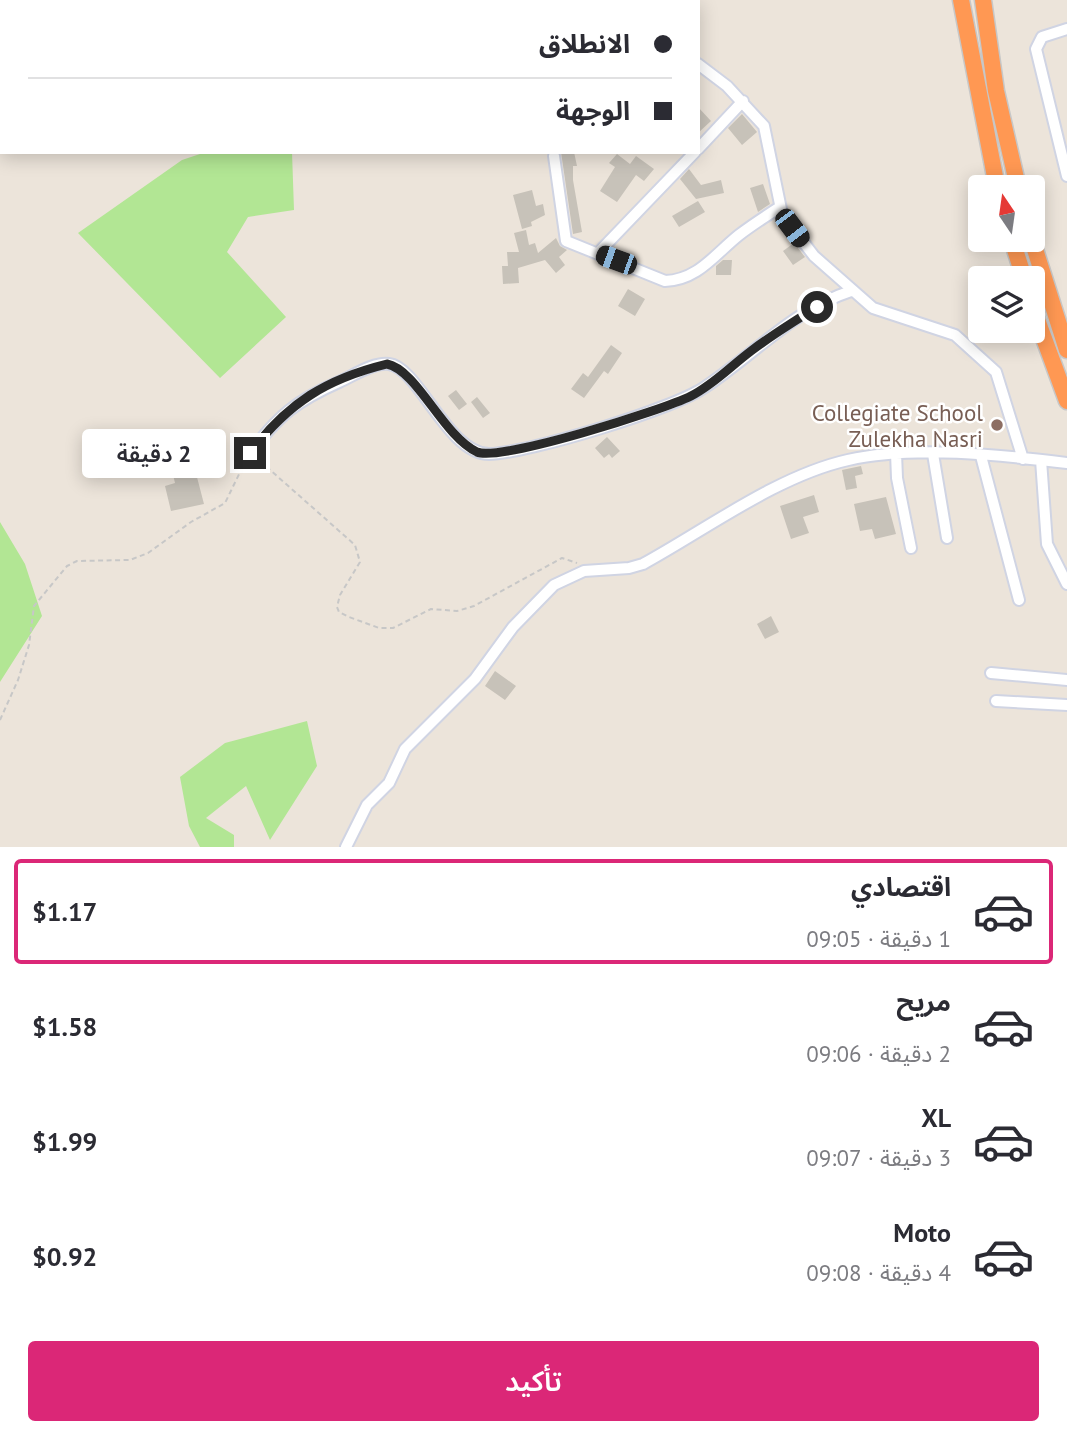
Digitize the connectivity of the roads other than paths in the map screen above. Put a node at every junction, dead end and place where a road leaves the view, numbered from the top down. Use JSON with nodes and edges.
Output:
{"nodes":[{"id":1,"x":961,"y":0,"type":"edge"},
{"id":2,"x":983,"y":0,"type":"edge"},
{"id":3,"x":1067,"y":29,"type":"edge"},
{"id":4,"x":700,"y":66,"type":"edge"},
{"id":5,"x":743,"y":102,"type":"junction"},
{"id":6,"x":700,"y":147,"type":"edge"},
{"id":7,"x":693,"y":154,"type":"edge"},
{"id":8,"x":554,"y":156,"type":"dead end"},
{"id":9,"x":995,"y":175,"type":"edge"},
{"id":10,"x":1015,"y":175,"type":"edge"},
{"id":11,"x":1067,"y":176,"type":"edge"},
{"id":12,"x":780,"y":208,"type":"junction"},
{"id":13,"x":1036,"y":252,"type":"edge"},
{"id":14,"x":598,"y":253,"type":"junction"},
{"id":15,"x":851,"y":291,"type":"junction"},
{"id":16,"x":1045,"y":341,"type":"edge"},
{"id":17,"x":1067,"y":350,"type":"edge"},
{"id":18,"x":1067,"y":401,"type":"edge"},
{"id":19,"x":250,"y":453,"type":"road end"},
{"id":20,"x":896,"y":453,"type":"junction"},
{"id":21,"x":933,"y":454,"type":"junction"},
{"id":22,"x":981,"y":457,"type":"junction"},
{"id":23,"x":1023,"y":459,"type":"junction"},
{"id":24,"x":1043,"y":460,"type":"junction"},
{"id":25,"x":1067,"y":463,"type":"edge"},
{"id":26,"x":947,"y":538,"type":"dead end"},
{"id":27,"x":911,"y":548,"type":"dead end"},
{"id":28,"x":1067,"y":584,"type":"edge"},
{"id":29,"x":1019,"y":600,"type":"dead end"},
{"id":30,"x":991,"y":673,"type":"dead end"},
{"id":31,"x":1067,"y":680,"type":"edge"},
{"id":32,"x":996,"y":701,"type":"dead end"},
{"id":33,"x":1067,"y":705,"type":"edge"},
{"id":34,"x":346,"y":847,"type":"edge"}],
"edges":[{"from":1,"to":9,"type":"highway"},
{"from":2,"to":10,"type":"highway"},
{"from":3,"to":11,"type":"street"},
{"from":4,"to":5,"type":"street"},
{"from":5,"to":6,"type":"street"},
{"from":5,"to":12,"type":"street"},
{"from":7,"to":14,"type":"street"},
{"from":8,"to":14,"type":"street"},
{"from":12,"to":14,"type":"street"},
{"from":12,"to":15,"type":"street"},
{"from":13,"to":17,"type":"highway"},
{"from":15,"to":19,"type":"street"},
{"from":15,"to":23,"type":"street"},
{"from":16,"to":18,"type":"highway"},
{"from":20,"to":21,"type":"street"},
{"from":20,"to":27,"type":"street"},
{"from":20,"to":34,"type":"street"},
{"from":21,"to":22,"type":"street"},
{"from":21,"to":26,"type":"street"},
{"from":22,"to":23,"type":"street"},
{"from":22,"to":29,"type":"street"},
{"from":23,"to":24,"type":"street"},
{"from":24,"to":25,"type":"street"},
{"from":24,"to":28,"type":"street"},
{"from":30,"to":31,"type":"street"},
{"from":32,"to":33,"type":"street"}]}
